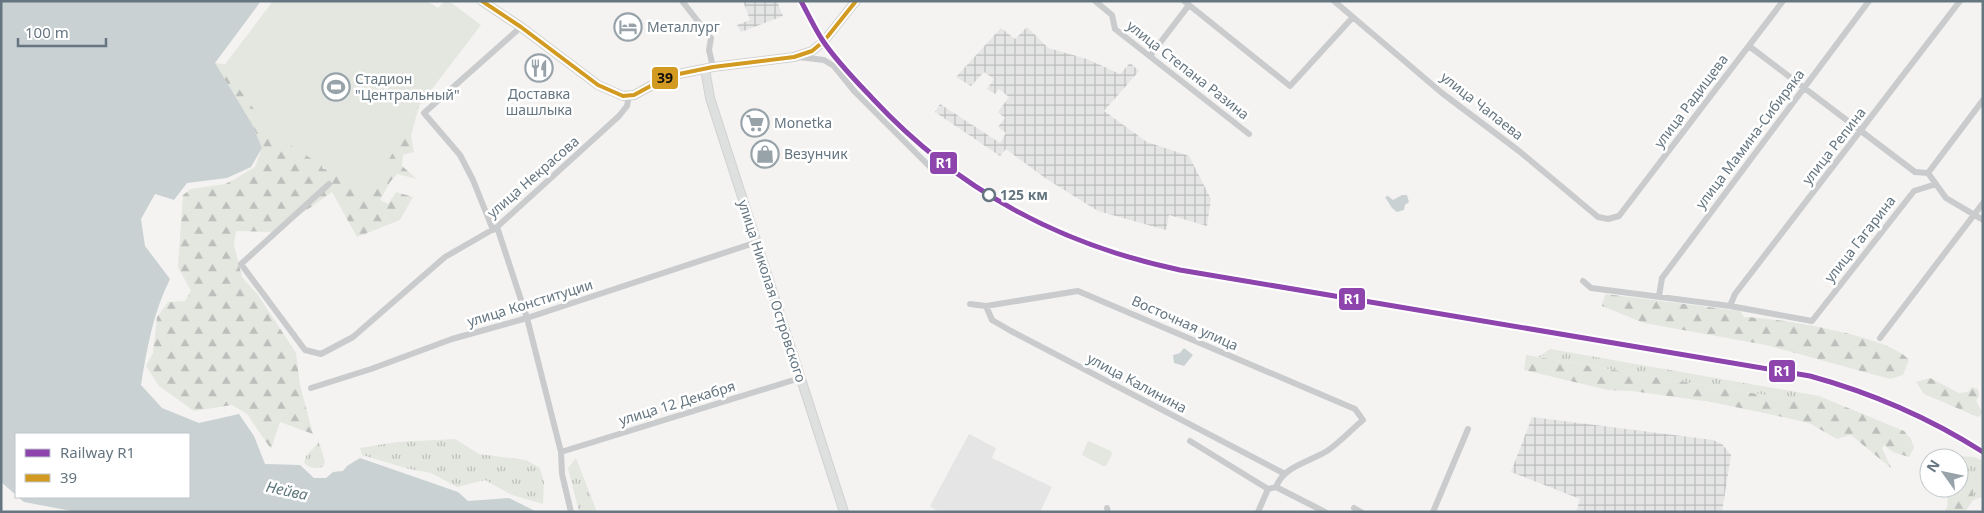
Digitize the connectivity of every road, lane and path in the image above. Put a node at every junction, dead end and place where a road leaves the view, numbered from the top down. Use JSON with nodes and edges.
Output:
{"nodes":[{"id":1,"x":482,"y":1,"type":"edge"},
{"id":2,"x":682,"y":1,"type":"edge"},
{"id":3,"x":856,"y":1,"type":"edge"},
{"id":4,"x":1095,"y":1,"type":"edge"},
{"id":5,"x":1334,"y":1,"type":"edge"},
{"id":6,"x":1783,"y":1,"type":"edge"},
{"id":7,"x":1870,"y":1,"type":"edge"},
{"id":8,"x":1960,"y":1,"type":"edge"},
{"id":9,"x":1186,"y":3,"type":"edge"},
{"id":10,"x":1353,"y":17,"type":"junction"},
{"id":11,"x":521,"y":27,"type":"junction"},
{"id":12,"x":1749,"y":46,"type":"junction"},
{"id":13,"x":1150,"y":56,"type":"junction"},
{"id":14,"x":794,"y":57,"type":"junction"},
{"id":15,"x":709,"y":68,"type":"junction"},
{"id":16,"x":1803,"y":89,"type":"junction"},
{"id":17,"x":628,"y":96,"type":"junction"},
{"id":18,"x":1982,"y":100,"type":"edge"},
{"id":19,"x":1861,"y":132,"type":"junction"},
{"id":20,"x":1249,"y":134,"type":"dead end"},
{"id":21,"x":932,"y":169,"type":"dead end"},
{"id":22,"x":1928,"y":173,"type":"junction"},
{"id":23,"x":329,"y":184,"type":"dead end"},
{"id":24,"x":1936,"y":184,"type":"junction"},
{"id":25,"x":1983,"y":203,"type":"edge"},
{"id":26,"x":1974,"y":214,"type":"junction"},
{"id":27,"x":1618,"y":216,"type":"joint"},
{"id":28,"x":1983,"y":220,"type":"edge"},
{"id":29,"x":495,"y":228,"type":"junction"},
{"id":30,"x":758,"y":242,"type":"junction"},
{"id":31,"x":1582,"y":281,"type":"dead end"},
{"id":32,"x":1659,"y":296,"type":"junction"},
{"id":33,"x":970,"y":304,"type":"dead end"},
{"id":34,"x":986,"y":306,"type":"junction"},
{"id":35,"x":1730,"y":306,"type":"junction"},
{"id":36,"x":528,"y":318,"type":"junction"},
{"id":37,"x":1880,"y":338,"type":"dead end"},
{"id":38,"x":800,"y":378,"type":"junction"},
{"id":39,"x":311,"y":388,"type":"dead end"},
{"id":40,"x":1468,"y":428,"type":"dead end"},
{"id":41,"x":1190,"y":441,"type":"dead end"},
{"id":42,"x":561,"y":452,"type":"junction"},
{"id":43,"x":1285,"y":474,"type":"junction"},
{"id":44,"x":1276,"y":487,"type":"junction"},
{"id":45,"x":1268,"y":489,"type":"junction"},
{"id":46,"x":1354,"y":508,"type":"dead end"},
{"id":47,"x":571,"y":512,"type":"edge"},
{"id":48,"x":844,"y":512,"type":"edge"},
{"id":49,"x":1258,"y":512,"type":"edge"},
{"id":50,"x":1324,"y":512,"type":"edge"},
{"id":51,"x":1361,"y":512,"type":"edge"},
{"id":52,"x":1433,"y":512,"type":"edge"}],
"edges":[{"from":1,"to":11,"type":"main road"},
{"from":2,"to":15,"type":"street"},
{"from":3,"to":14,"type":"main road"},
{"from":4,"to":13,"type":"street","name":"улица Степана Разина"},
{"from":5,"to":10,"type":"street","name":"улица Чапаева"},
{"from":6,"to":12,"type":"street","name":"улица Радищева"},
{"from":7,"to":16,"type":"street","name":"улица Мамина-Сибиряка"},
{"from":8,"to":19,"type":"street","name":"улица Репина"},
{"from":9,"to":10,"type":"street"},
{"from":9,"to":13,"type":"street"},
{"from":10,"to":27,"type":"street","name":"улица Чапаева"},
{"from":11,"to":17,"type":"main road"},
{"from":11,"to":29,"type":"street"},
{"from":12,"to":16,"type":"street"},
{"from":12,"to":27,"type":"street","name":"улица Радищева"},
{"from":13,"to":20,"type":"street","name":"улица Степана Разина"},
{"from":14,"to":15,"type":"main road"},
{"from":14,"to":21,"type":"street"},
{"from":15,"to":17,"type":"main road"},
{"from":15,"to":30,"type":"main road","name":"улица Николая Островского"},
{"from":16,"to":19,"type":"street"},
{"from":16,"to":32,"type":"street","name":"улица Мамина-Сибиряка"},
{"from":17,"to":29,"type":"street","name":"улица Некрасова"},
{"from":18,"to":22,"type":"street"},
{"from":19,"to":22,"type":"street"},
{"from":19,"to":35,"type":"street","name":"улица Репина"},
{"from":22,"to":24,"type":"street"},
{"from":23,"to":29,"type":"street","name":"улица Некрасова"},
{"from":24,"to":26,"type":"street"},
{"from":24,"to":35,"type":"street","name":"улица Гагарина"},
{"from":25,"to":26,"type":"street"},
{"from":26,"to":28,"type":"street"},
{"from":26,"to":37,"type":"street"},
{"from":29,"to":36,"type":"street"},
{"from":30,"to":36,"type":"street","name":"улица Конституции"},
{"from":30,"to":38,"type":"main road","name":"улица Николая Островского"},
{"from":31,"to":32,"type":"street"},
{"from":32,"to":35,"type":"street"},
{"from":33,"to":34,"type":"street","name":"Восточная улица"},
{"from":34,"to":43,"type":"street","name":"улица Калинина"},
{"from":34,"to":43,"type":"street","name":"Восточная улица"},
{"from":36,"to":39,"type":"street","name":"улица Конституции"},
{"from":36,"to":42,"type":"street"},
{"from":38,"to":42,"type":"street","name":"улица 12 Декабря"},
{"from":38,"to":48,"type":"main road","name":"улица Николая Островского"},
{"from":40,"to":52,"type":"street"},
{"from":41,"to":45,"type":"street"},
{"from":42,"to":47,"type":"street"},
{"from":43,"to":44,"type":"street"},
{"from":44,"to":45,"type":"street"},
{"from":44,"to":50,"type":"street"},
{"from":45,"to":49,"type":"street"},
{"from":46,"to":51,"type":"street"}]}
